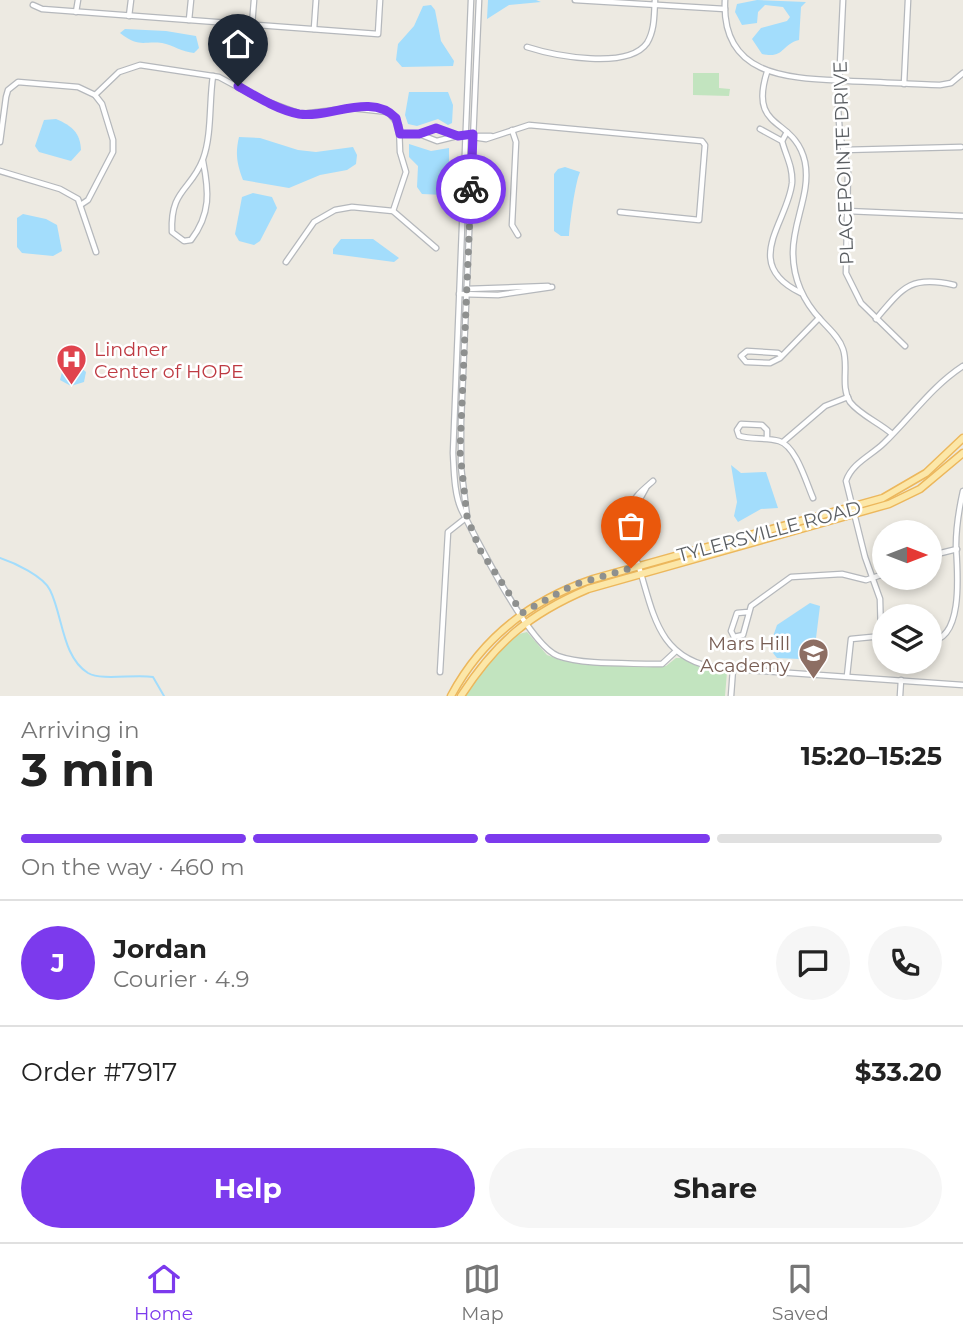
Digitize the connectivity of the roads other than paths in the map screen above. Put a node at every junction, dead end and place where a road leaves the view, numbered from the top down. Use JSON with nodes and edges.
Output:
{"nodes":[{"id":1,"x":78,"y":0,"type":"edge"},
{"id":2,"x":131,"y":0,"type":"edge"},
{"id":3,"x":191,"y":0,"type":"edge"},
{"id":4,"x":254,"y":0,"type":"edge"},
{"id":5,"x":316,"y":0,"type":"edge"},
{"id":6,"x":380,"y":0,"type":"edge"},
{"id":7,"x":471,"y":0,"type":"edge"},
{"id":8,"x":479,"y":0,"type":"edge"},
{"id":9,"x":575,"y":0,"type":"edge"},
{"id":10,"x":655,"y":0,"type":"edge"},
{"id":11,"x":725,"y":0,"type":"edge"},
{"id":12,"x":843,"y":0,"type":"edge"},
{"id":13,"x":908,"y":0,"type":"edge"},
{"id":14,"x":33,"y":5,"type":"dead end"},
{"id":15,"x":654,"y":7,"type":"junction"},
{"id":16,"x":725,"y":9,"type":"junction"},
{"id":17,"x":76,"y":12,"type":"junction"},
{"id":18,"x":130,"y":16,"type":"junction"},
{"id":19,"x":189,"y":20,"type":"junction"},
{"id":20,"x":252,"y":25,"type":"junction"},
{"id":21,"x":314,"y":29,"type":"junction"},
{"id":22,"x":527,"y":47,"type":"dead end"},
{"id":23,"x":767,"y":72,"type":"junction"},
{"id":24,"x":963,"y":73,"type":"edge"},
{"id":25,"x":213,"y":76,"type":"junction"},
{"id":26,"x":839,"y":80,"type":"junction"},
{"id":27,"x":904,"y":83,"type":"junction"},
{"id":28,"x":94,"y":95,"type":"junction"},
{"id":29,"x":760,"y":129,"type":"dead end"},
{"id":30,"x":512,"y":130,"type":"junction"},
{"id":31,"x":787,"y":132,"type":"junction"},
{"id":32,"x":400,"y":134,"type":"junction"},
{"id":33,"x":419,"y":134,"type":"junction"},
{"id":34,"x":458,"y":136,"type":"junction"},
{"id":35,"x":466,"y":136,"type":"junction"},
{"id":36,"x":473,"y":137,"type":"junction"},
{"id":37,"x":782,"y":141,"type":"junction"},
{"id":38,"x":0,"y":142,"type":"edge"},
{"id":39,"x":961,"y":147,"type":"edge"},
{"id":40,"x":844,"y":150,"type":"junction"},
{"id":41,"x":203,"y":160,"type":"junction"},
{"id":42,"x":0,"y":172,"type":"edge"},
{"id":43,"x":82,"y":204,"type":"junction"},
{"id":44,"x":393,"y":211,"type":"junction"},
{"id":45,"x":847,"y":211,"type":"junction"},
{"id":46,"x":620,"y":212,"type":"dead end"},
{"id":47,"x":963,"y":216,"type":"edge"},
{"id":48,"x":518,"y":235,"type":"dead end"},
{"id":49,"x":436,"y":248,"type":"dead end"},
{"id":50,"x":96,"y":252,"type":"dead end"},
{"id":51,"x":286,"y":262,"type":"dead end"},
{"id":52,"x":954,"y":285,"type":"dead end"},
{"id":53,"x":460,"y":291,"type":"junction"},
{"id":54,"x":467,"y":292,"type":"junction"},
{"id":55,"x":802,"y":293,"type":"junction"},
{"id":56,"x":819,"y":318,"type":"junction"},
{"id":57,"x":876,"y":319,"type":"junction"},
{"id":58,"x":905,"y":346,"type":"dead end"},
{"id":59,"x":782,"y":356,"type":"junction"},
{"id":60,"x":963,"y":366,"type":"edge"},
{"id":61,"x":848,"y":397,"type":"junction"},
{"id":62,"x":892,"y":434,"type":"junction"},
{"id":63,"x":963,"y":438,"type":"edge"},
{"id":64,"x":767,"y":439,"type":"junction"},
{"id":65,"x":783,"y":442,"type":"junction"},
{"id":66,"x":963,"y":453,"type":"edge"},
{"id":67,"x":653,"y":481,"type":"dead end"},
{"id":68,"x":963,"y":491,"type":"edge"},
{"id":69,"x":813,"y":498,"type":"dead end"},
{"id":70,"x":852,"y":512,"type":"junction"},
{"id":71,"x":467,"y":517,"type":"junction"},
{"id":72,"x":957,"y":549,"type":"junction"},
{"id":73,"x":942,"y":553,"type":"edge"},
{"id":74,"x":639,"y":566,"type":"junction"},
{"id":75,"x":641,"y":575,"type":"junction"},
{"id":76,"x":872,"y":575,"type":"edge"},
{"id":77,"x":872,"y":578,"type":"edge"},
{"id":78,"x":748,"y":612,"type":"junction"},
{"id":79,"x":522,"y":613,"type":"junction"},
{"id":80,"x":527,"y":622,"type":"junction"},
{"id":81,"x":872,"y":637,"type":"edge"},
{"id":82,"x":942,"y":639,"type":"edge"},
{"id":83,"x":676,"y":651,"type":"junction"},
{"id":84,"x":733,"y":668,"type":"junction"},
{"id":85,"x":440,"y":672,"type":"dead end"},
{"id":86,"x":846,"y":676,"type":"junction"},
{"id":87,"x":901,"y":680,"type":"junction"},
{"id":88,"x":963,"y":685,"type":"edge"},
{"id":89,"x":451,"y":696,"type":"edge"},
{"id":90,"x":461,"y":696,"type":"edge"},
{"id":91,"x":731,"y":696,"type":"edge"},
{"id":92,"x":901,"y":696,"type":"edge"}],
"edges":[{"from":1,"to":17,"type":"street"},
{"from":2,"to":18,"type":"street"},
{"from":3,"to":19,"type":"street"},
{"from":4,"to":20,"type":"street"},
{"from":5,"to":21,"type":"street"},
{"from":6,"to":21,"type":"street"},
{"from":7,"to":35,"type":"street"},
{"from":8,"to":36,"type":"street"},
{"from":9,"to":15,"type":"street"},
{"from":10,"to":15,"type":"street"},
{"from":11,"to":16,"type":"street"},
{"from":12,"to":26,"type":"street","name":"PLACEPOINTE DRIVE"},
{"from":13,"to":27,"type":"street"},
{"from":14,"to":17,"type":"street"},
{"from":15,"to":16,"type":"street"},
{"from":15,"to":22,"type":"street"},
{"from":16,"to":23,"type":"street"},
{"from":17,"to":18,"type":"street"},
{"from":18,"to":19,"type":"street"},
{"from":19,"to":20,"type":"street"},
{"from":20,"to":21,"type":"street"},
{"from":23,"to":26,"type":"street"},
{"from":23,"to":31,"type":"street"},
{"from":24,"to":27,"type":"street"},
{"from":25,"to":28,"type":"street"},
{"from":25,"to":32,"type":"street"},
{"from":25,"to":41,"type":"street"},
{"from":26,"to":27,"type":"street"},
{"from":26,"to":40,"type":"street","name":"PLACEPOINTE DRIVE"},
{"from":28,"to":38,"type":"street"},
{"from":28,"to":43,"type":"street"},
{"from":29,"to":37,"type":"street"},
{"from":30,"to":36,"type":"street"},
{"from":30,"to":46,"type":"street"},
{"from":30,"to":48,"type":"street"},
{"from":31,"to":37,"type":"street"},
{"from":31,"to":55,"type":"street"},
{"from":32,"to":33,"type":"street"},
{"from":32,"to":44,"type":"street"},
{"from":33,"to":34,"type":"street"},
{"from":33,"to":34,"type":"street"},
{"from":34,"to":35,"type":"street"},
{"from":35,"to":36,"type":"street"},
{"from":35,"to":53,"type":"street"},
{"from":36,"to":54,"type":"street"},
{"from":37,"to":55,"type":"street"},
{"from":39,"to":40,"type":"street"},
{"from":40,"to":45,"type":"street","name":"PLACEPOINTE DRIVE"},
{"from":41,"to":41,"type":"street"},
{"from":42,"to":43,"type":"street"},
{"from":43,"to":50,"type":"street"},
{"from":44,"to":49,"type":"street"},
{"from":44,"to":51,"type":"street"},
{"from":45,"to":47,"type":"street"},
{"from":45,"to":57,"type":"street","name":"PLACEPOINTE DRIVE"},
{"from":52,"to":57,"type":"street"},
{"from":53,"to":54,"type":"street"},
{"from":53,"to":71,"type":"street"},
{"from":54,"to":54,"type":"street"},
{"from":54,"to":71,"type":"street"},
{"from":55,"to":56,"type":"street"},
{"from":56,"to":59,"type":"street"},
{"from":56,"to":61,"type":"street"},
{"from":57,"to":58,"type":"street","name":"PLACEPOINTE DRIVE"},
{"from":59,"to":59,"type":"street"},
{"from":60,"to":62,"type":"street"},
{"from":61,"to":62,"type":"street"},
{"from":61,"to":65,"type":"street"},
{"from":62,"to":70,"type":"street"},
{"from":63,"to":70,"type":"main road","name":"TYLERSVILLE ROAD"},
{"from":64,"to":64,"type":"street"},
{"from":64,"to":65,"type":"street"},
{"from":65,"to":69,"type":"street"},
{"from":66,"to":70,"type":"main road","name":"TYLERSVILLE ROAD"},
{"from":67,"to":74,"type":"street"},
{"from":68,"to":72,"type":"street"},
{"from":70,"to":74,"type":"main road","name":"TYLERSVILLE ROAD"},
{"from":70,"to":75,"type":"main road","name":"TYLERSVILLE ROAD"},
{"from":70,"to":76,"type":"street"},
{"from":71,"to":79,"type":"street"},
{"from":71,"to":85,"type":"street"},
{"from":72,"to":73,"type":"street"},
{"from":72,"to":82,"type":"street"},
{"from":74,"to":75,"type":"street"},
{"from":74,"to":79,"type":"main road","name":"TYLERSVILLE ROAD"},
{"from":75,"to":80,"type":"main road","name":"TYLERSVILLE ROAD"},
{"from":75,"to":83,"type":"street"},
{"from":77,"to":78,"type":"street"},
{"from":78,"to":78,"type":"street"},
{"from":79,"to":80,"type":"street"},
{"from":79,"to":89,"type":"main road","name":"TYLERSVILLE ROAD"},
{"from":80,"to":83,"type":"street"},
{"from":80,"to":90,"type":"main road","name":"TYLERSVILLE ROAD"},
{"from":81,"to":86,"type":"street"},
{"from":83,"to":84,"type":"street"},
{"from":84,"to":86,"type":"street"},
{"from":84,"to":91,"type":"street"},
{"from":86,"to":87,"type":"street"},
{"from":87,"to":88,"type":"street"},
{"from":87,"to":92,"type":"street"}]}
